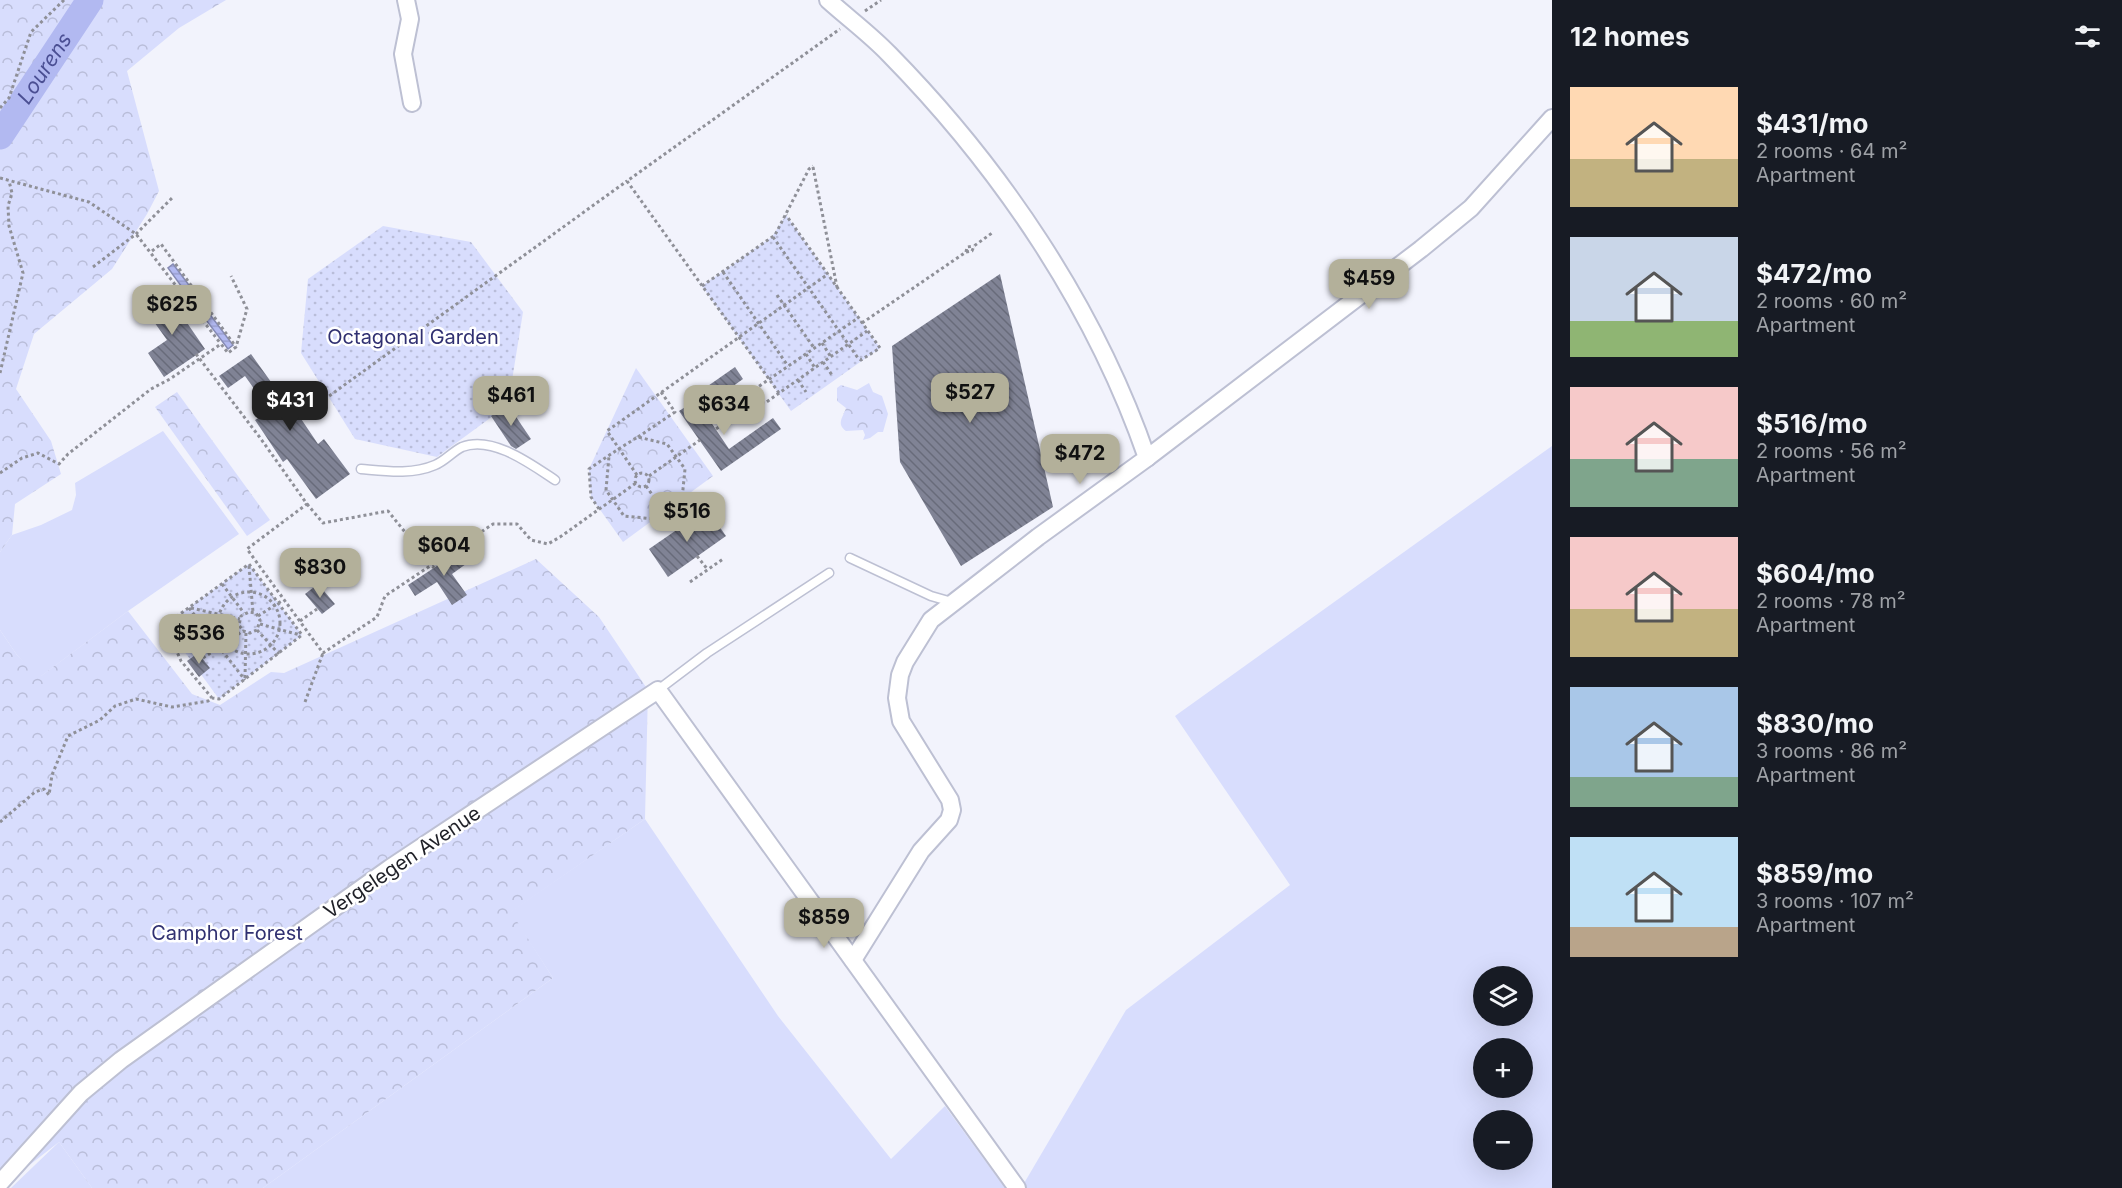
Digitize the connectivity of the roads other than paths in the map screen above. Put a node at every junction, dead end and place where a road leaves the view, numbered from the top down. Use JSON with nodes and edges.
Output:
{"nodes":[{"id":1,"x":406,"y":0,"type":"edge"},
{"id":2,"x":828,"y":0,"type":"edge"},
{"id":3,"x":412,"y":104,"type":"dead end"},
{"id":4,"x":1552,"y":118,"type":"edge"},
{"id":5,"x":1148,"y":458,"type":"junction"},
{"id":6,"x":361,"y":470,"type":"dead end"},
{"id":7,"x":555,"y":480,"type":"dead end"},
{"id":8,"x":850,"y":558,"type":"dead end"},
{"id":9,"x":829,"y":573,"type":"dead end"},
{"id":10,"x":952,"y":602,"type":"junction"},
{"id":11,"x":658,"y":690,"type":"junction"},
{"id":12,"x":853,"y":960,"type":"junction"},
{"id":13,"x":0,"y":1183,"type":"edge"},
{"id":14,"x":1017,"y":1188,"type":"edge"}],
"edges":[{"from":1,"to":3,"type":"street"},
{"from":2,"to":5,"type":"street"},
{"from":4,"to":5,"type":"street"},
{"from":5,"to":10,"type":"street"},
{"from":6,"to":7,"type":"lane"},
{"from":8,"to":10,"type":"lane"},
{"from":9,"to":11,"type":"lane","name":"Vergelegen Avenue"},
{"from":10,"to":12,"type":"street"},
{"from":11,"to":12,"type":"street"},
{"from":11,"to":13,"type":"street","name":"Vergelegen Avenue"},
{"from":12,"to":14,"type":"street"}]}
